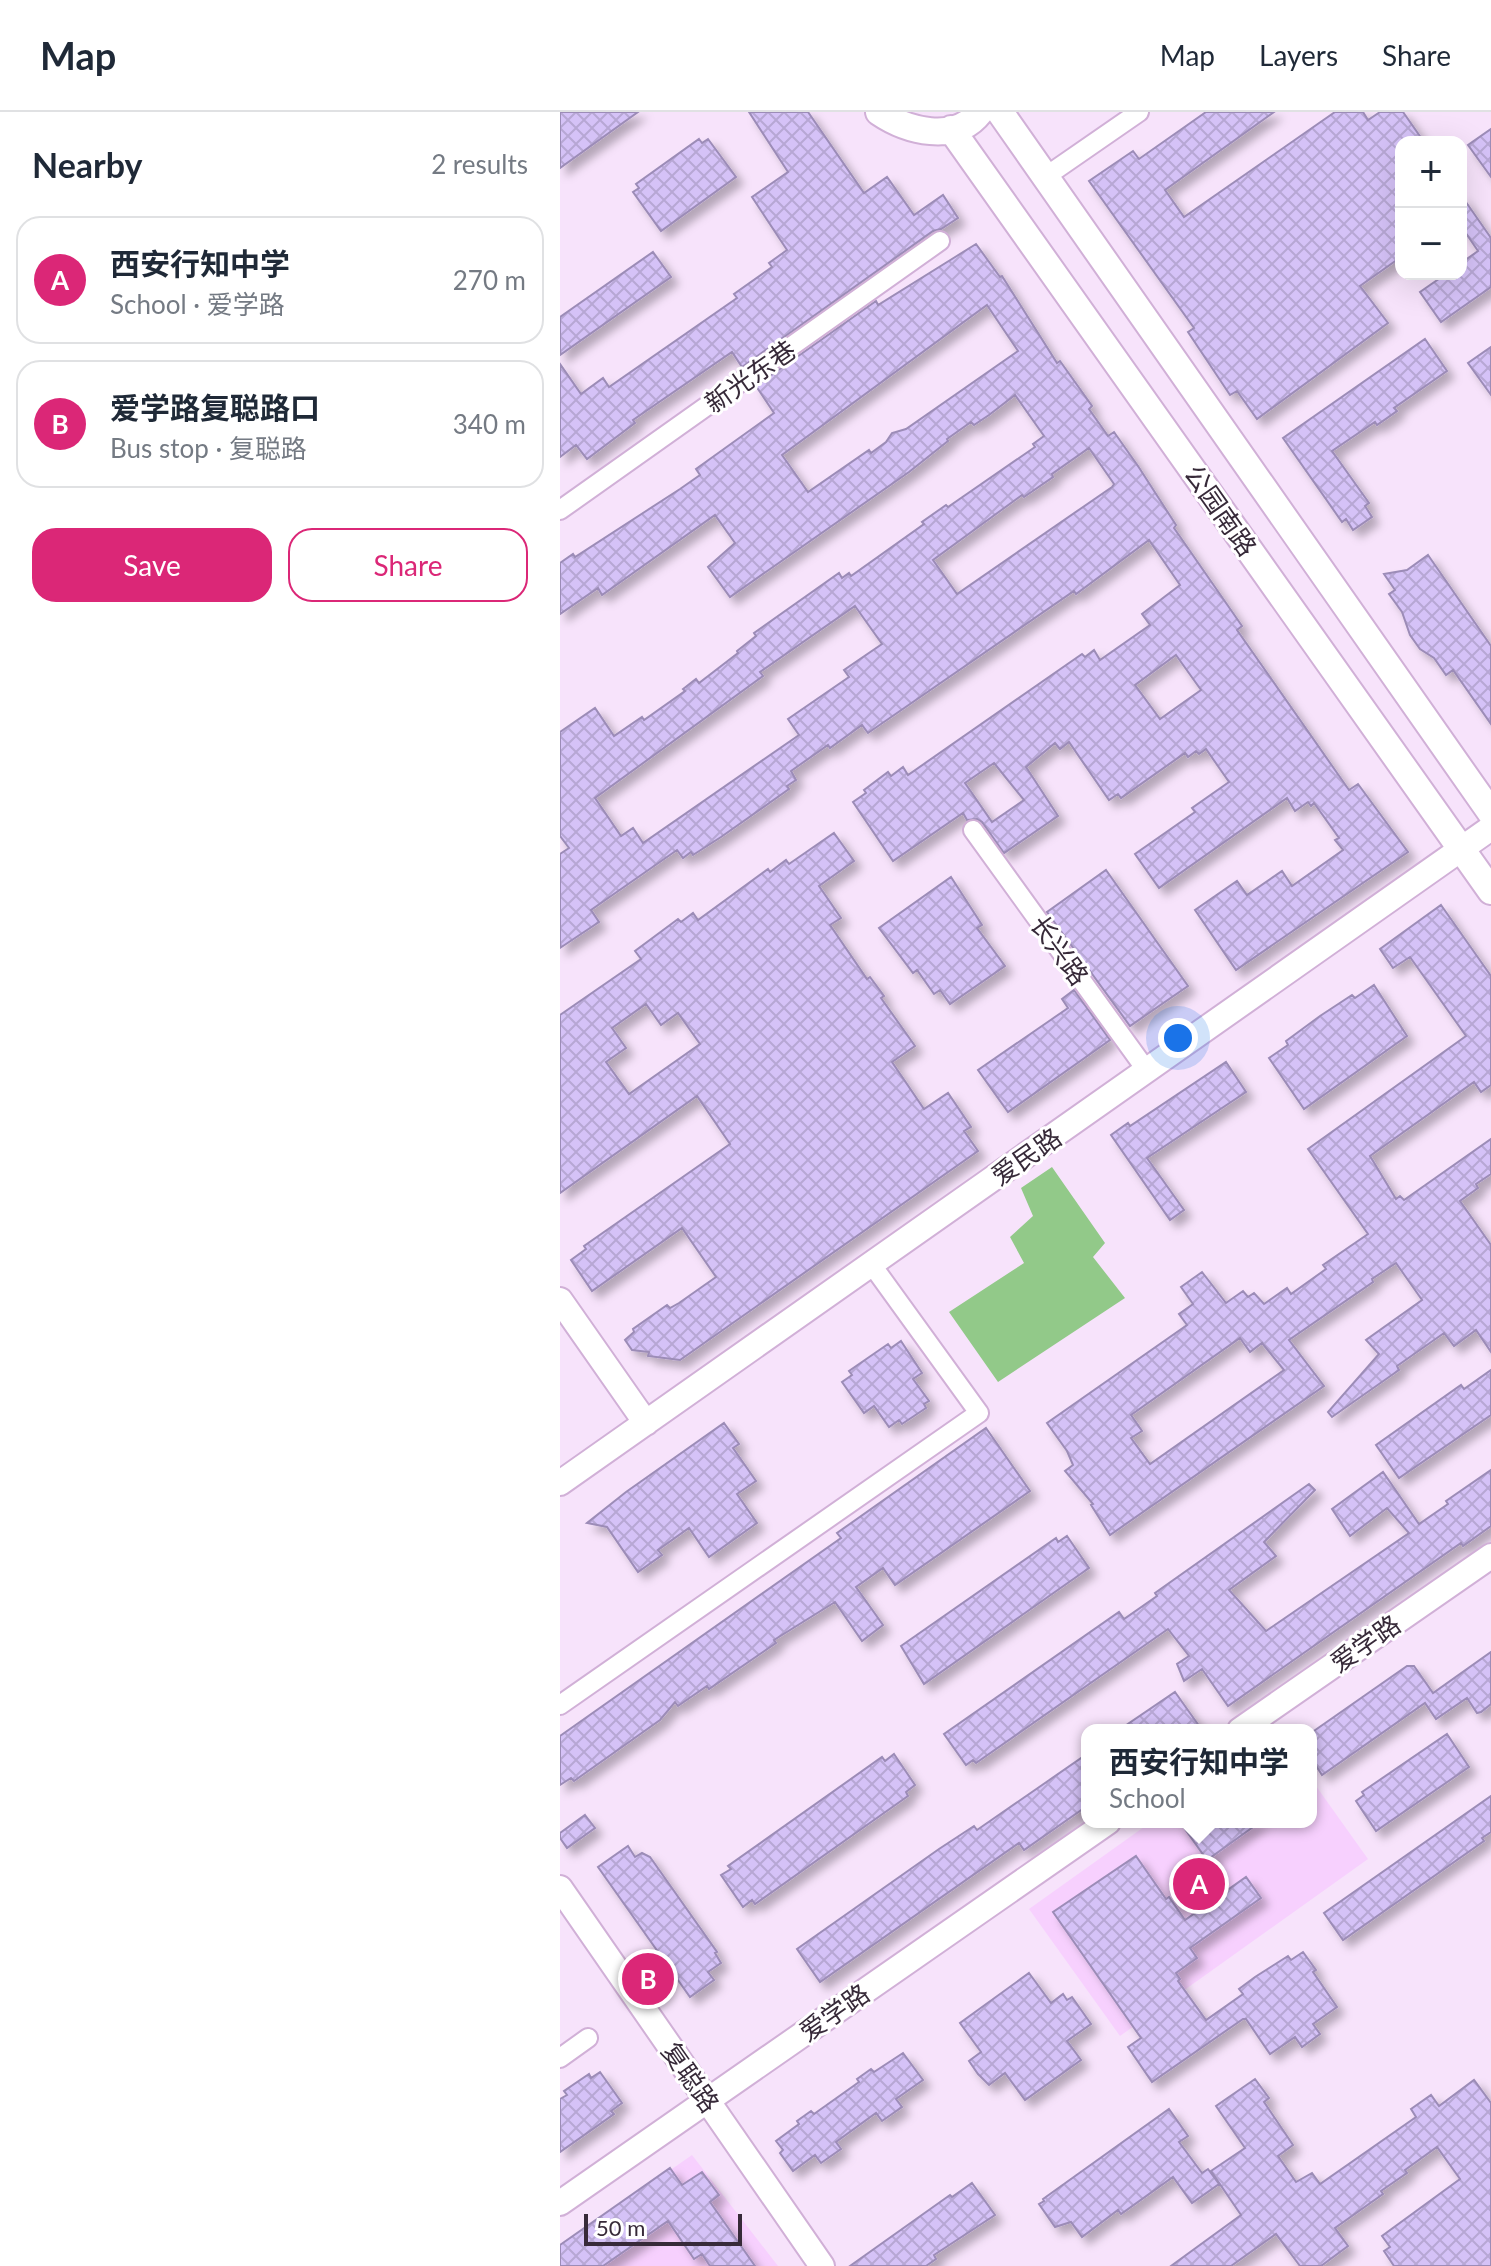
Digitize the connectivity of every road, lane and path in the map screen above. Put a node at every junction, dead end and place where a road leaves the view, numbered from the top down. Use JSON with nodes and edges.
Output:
{"nodes":[{"id":1,"x":879,"y":112,"type":"edge"},
{"id":2,"x":980,"y":112,"type":"edge"},
{"id":3,"x":1000,"y":112,"type":"edge"},
{"id":4,"x":1139,"y":112,"type":"edge"},
{"id":5,"x":951,"y":129,"type":"junction"},
{"id":6,"x":1045,"y":177,"type":"junction"},
{"id":7,"x":940,"y":241,"type":"dead end"},
{"id":8,"x":560,"y":510,"type":"edge"},
{"id":9,"x":1491,"y":813,"type":"edge"},
{"id":10,"x":1491,"y":828,"type":"edge"},
{"id":11,"x":973,"y":830,"type":"dead end"},
{"id":12,"x":1462,"y":849,"type":"junction"},
{"id":13,"x":1491,"y":891,"type":"edge"},
{"id":14,"x":1147,"y":1071,"type":"junction"},
{"id":15,"x":872,"y":1265,"type":"junction"},
{"id":16,"x":560,"y":1300,"type":"edge"},
{"id":17,"x":646,"y":1423,"type":"junction"},
{"id":18,"x":560,"y":1483,"type":"edge"},
{"id":19,"x":1491,"y":1556,"type":"edge"},
{"id":20,"x":560,"y":1705,"type":"edge"},
{"id":21,"x":1249,"y":1724,"type":"edge"},
{"id":22,"x":1099,"y":1828,"type":"edge"},
{"id":23,"x":560,"y":1888,"type":"edge"},
{"id":24,"x":588,"y":2038,"type":"dead end"},
{"id":25,"x":560,"y":2058,"type":"edge"},
{"id":26,"x":708,"y":2100,"type":"junction"},
{"id":27,"x":560,"y":2203,"type":"edge"},
{"id":28,"x":822,"y":2266,"type":"edge"}],
"edges":[{"from":1,"to":5,"type":"main road"},
{"from":2,"to":5,"type":"main road"},
{"from":3,"to":6,"type":"main road","name":"公园南路"},
{"from":4,"to":6,"type":"street"},
{"from":5,"to":12,"type":"main road","name":"公园南路"},
{"from":6,"to":9,"type":"main road","name":"公园南路"},
{"from":7,"to":8,"type":"street","name":"新光东巷"},
{"from":10,"to":12,"type":"street","name":"爱民路"},
{"from":11,"to":14,"type":"street","name":"长兴路"},
{"from":12,"to":13,"type":"main road","name":"公园南路"},
{"from":12,"to":14,"type":"street","name":"爱民路"},
{"from":14,"to":15,"type":"street","name":"爱民路"},
{"from":15,"to":17,"type":"street","name":"爱民路"},
{"from":15,"to":20,"type":"street"},
{"from":16,"to":17,"type":"street"},
{"from":17,"to":18,"type":"street","name":"爱民路"},
{"from":19,"to":21,"type":"street","name":"爱学路"},
{"from":22,"to":26,"type":"street","name":"爱学路"},
{"from":23,"to":26,"type":"street","name":"复聪路"},
{"from":24,"to":25,"type":"street"},
{"from":26,"to":27,"type":"street","name":"爱学路"},
{"from":26,"to":28,"type":"street","name":"复聪路"}]}
